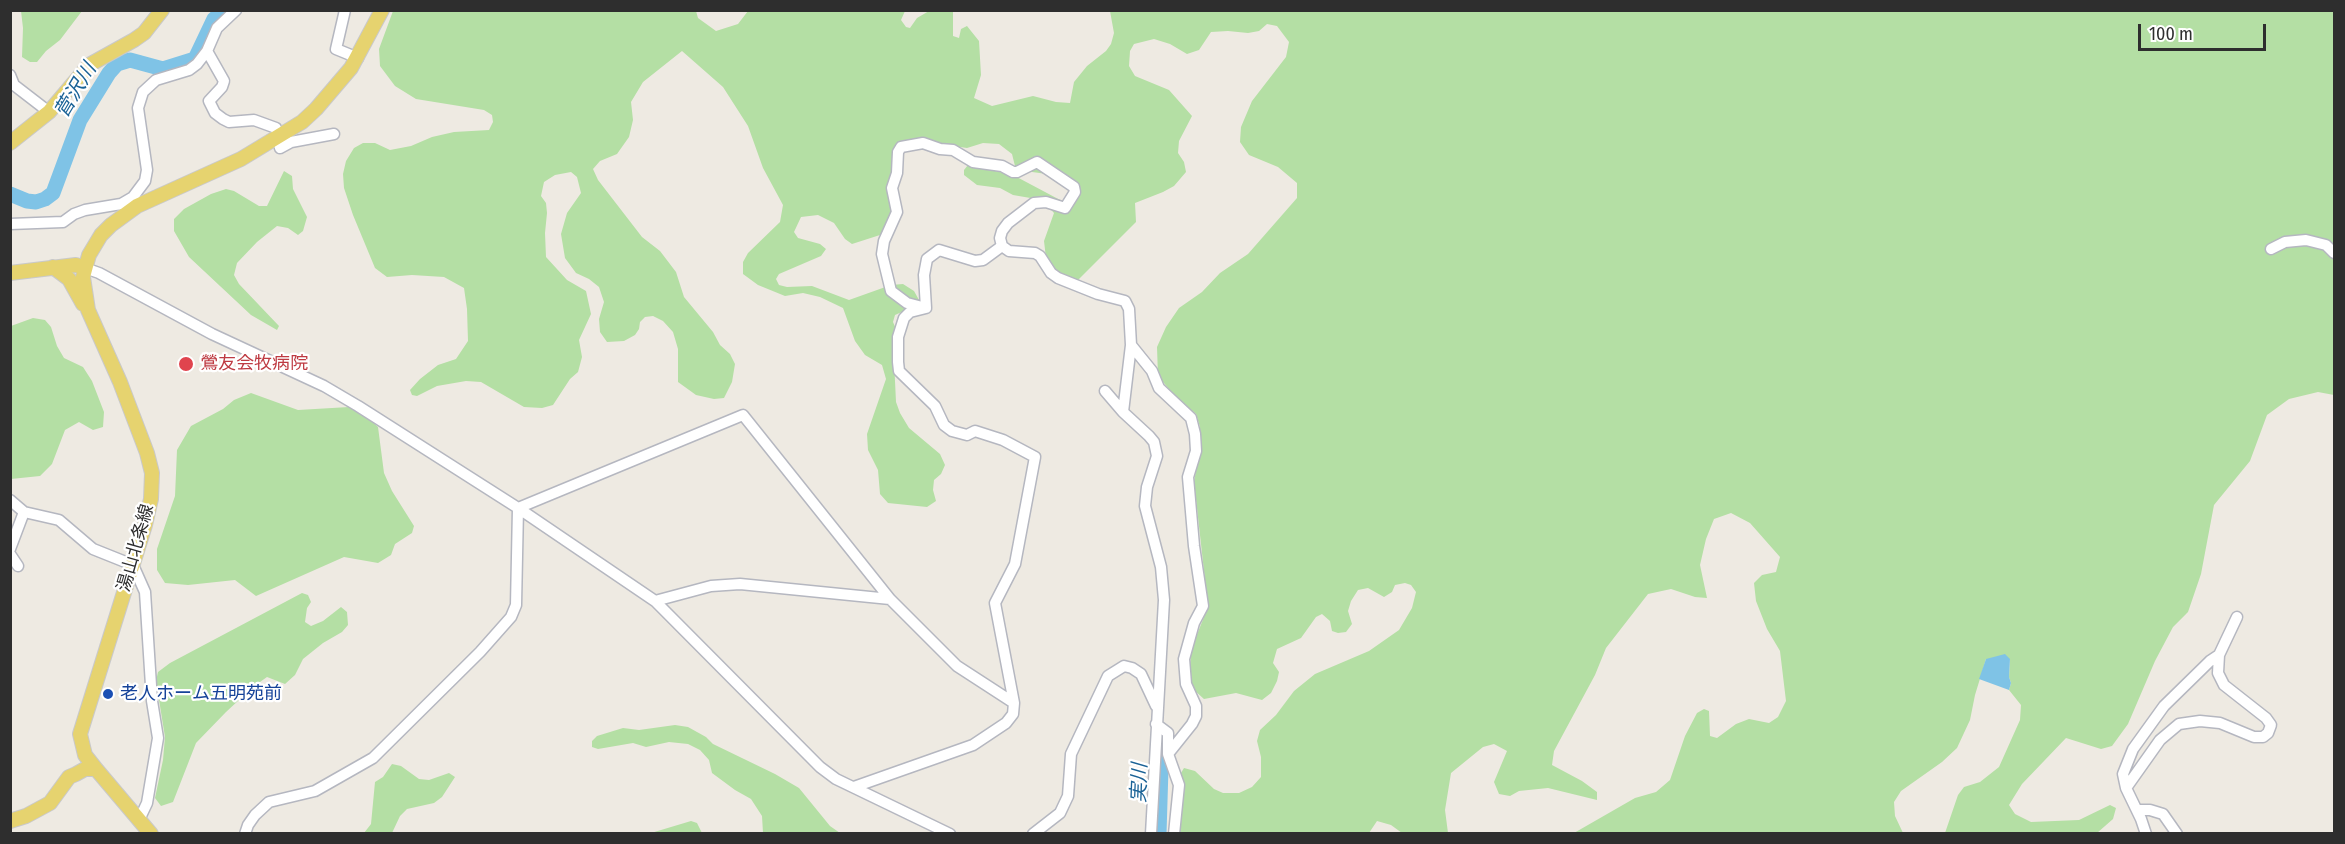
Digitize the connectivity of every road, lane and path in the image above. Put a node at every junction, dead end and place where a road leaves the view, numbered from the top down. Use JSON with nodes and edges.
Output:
{"nodes":[{"id":1,"x":162,"y":10,"type":"edge"},
{"id":2,"x":236,"y":10,"type":"edge"},
{"id":3,"x":345,"y":10,"type":"edge"},
{"id":4,"x":382,"y":10,"type":"edge"},
{"id":5,"x":207,"y":51,"type":"junction"},
{"id":6,"x":358,"y":58,"type":"junction"},
{"id":7,"x":10,"y":75,"type":"edge"},
{"id":8,"x":49,"y":112,"type":"junction"},
{"id":9,"x":333,"y":134,"type":"dead end"},
{"id":10,"x":278,"y":138,"type":"junction"},
{"id":11,"x":10,"y":143,"type":"edge"},
{"id":12,"x":10,"y":224,"type":"edge"},
{"id":13,"x":1002,"y":246,"type":"junction"},
{"id":14,"x":2271,"y":249,"type":"dead end"},
{"id":15,"x":2334,"y":253,"type":"edge"},
{"id":16,"x":53,"y":267,"type":"junction"},
{"id":17,"x":84,"y":268,"type":"junction"},
{"id":18,"x":10,"y":273,"type":"edge"},
{"id":19,"x":926,"y":308,"type":"junction"},
{"id":20,"x":88,"y":310,"type":"junction"},
{"id":21,"x":1131,"y":345,"type":"junction"},
{"id":22,"x":1105,"y":392,"type":"dead end"},
{"id":23,"x":1122,"y":412,"type":"junction"},
{"id":24,"x":10,"y":500,"type":"edge"},
{"id":25,"x":518,"y":508,"type":"junction"},
{"id":26,"x":24,"y":512,"type":"junction"},
{"id":27,"x":10,"y":549,"type":"edge"},
{"id":28,"x":10,"y":554,"type":"edge"},
{"id":29,"x":133,"y":565,"type":"junction"},
{"id":30,"x":18,"y":566,"type":"dead end"},
{"id":31,"x":890,"y":599,"type":"junction"},
{"id":32,"x":655,"y":601,"type":"junction"},
{"id":33,"x":2237,"y":617,"type":"dead end"},
{"id":34,"x":2219,"y":655,"type":"junction"},
{"id":35,"x":1014,"y":703,"type":"junction"},
{"id":36,"x":1157,"y":709,"type":"junction"},
{"id":37,"x":1156,"y":724,"type":"junction"},
{"id":38,"x":1168,"y":754,"type":"junction"},
{"id":39,"x":85,"y":755,"type":"junction"},
{"id":40,"x":96,"y":769,"type":"junction"},
{"id":41,"x":76,"y":774,"type":"junction"},
{"id":42,"x":854,"y":787,"type":"junction"},
{"id":43,"x":2126,"y":788,"type":"junction"},
{"id":44,"x":2137,"y":810,"type":"junction"},
{"id":45,"x":10,"y":820,"type":"edge"},
{"id":46,"x":139,"y":820,"type":"junction"},
{"id":47,"x":151,"y":834,"type":"edge"},
{"id":48,"x":246,"y":834,"type":"edge"},
{"id":49,"x":950,"y":834,"type":"edge"},
{"id":50,"x":1033,"y":834,"type":"edge"},
{"id":51,"x":1151,"y":834,"type":"edge"},
{"id":52,"x":1174,"y":834,"type":"edge"},
{"id":53,"x":2146,"y":834,"type":"edge"},
{"id":54,"x":2177,"y":834,"type":"edge"}],
"edges":[{"from":1,"to":8,"type":"main road"},
{"from":2,"to":5,"type":"street"},
{"from":3,"to":6,"type":"street"},
{"from":4,"to":6,"type":"main road","name":"湯山北条線"},
{"from":5,"to":10,"type":"street"},
{"from":5,"to":12,"type":"street"},
{"from":6,"to":10,"type":"main road","name":"湯山北条線"},
{"from":7,"to":8,"type":"street"},
{"from":8,"to":11,"type":"main road"},
{"from":9,"to":10,"type":"street"},
{"from":10,"to":17,"type":"main road","name":"湯山北条線"},
{"from":13,"to":19,"type":"street"},
{"from":13,"to":19,"type":"street"},
{"from":13,"to":21,"type":"street"},
{"from":14,"to":15,"type":"street"},
{"from":16,"to":17,"type":"main road"},
{"from":16,"to":18,"type":"main road"},
{"from":16,"to":20,"type":"main road","name":"湯山北条線"},
{"from":17,"to":20,"type":"main road","name":"湯山北条線"},
{"from":17,"to":25,"type":"street"},
{"from":19,"to":35,"type":"street"},
{"from":20,"to":29,"type":"main road","name":"湯山北条線"},
{"from":21,"to":23,"type":"street"},
{"from":21,"to":38,"type":"street"},
{"from":22,"to":23,"type":"street"},
{"from":23,"to":36,"type":"street"},
{"from":24,"to":26,"type":"street"},
{"from":25,"to":31,"type":"street"},
{"from":25,"to":32,"type":"street"},
{"from":25,"to":48,"type":"street"},
{"from":26,"to":27,"type":"street"},
{"from":26,"to":29,"type":"street"},
{"from":28,"to":30,"type":"street"},
{"from":29,"to":39,"type":"main road","name":"湯山北条線"},
{"from":29,"to":46,"type":"street"},
{"from":31,"to":32,"type":"street"},
{"from":31,"to":35,"type":"street"},
{"from":32,"to":42,"type":"street"},
{"from":33,"to":34,"type":"street"},
{"from":34,"to":43,"type":"street"},
{"from":34,"to":43,"type":"street"},
{"from":35,"to":42,"type":"street"},
{"from":36,"to":37,"type":"street"},
{"from":36,"to":50,"type":"street"},
{"from":37,"to":38,"type":"street"},
{"from":37,"to":51,"type":"street"},
{"from":38,"to":52,"type":"street"},
{"from":39,"to":40,"type":"main road"},
{"from":39,"to":41,"type":"main road"},
{"from":40,"to":41,"type":"main road"},
{"from":40,"to":46,"type":"main road"},
{"from":41,"to":45,"type":"main road"},
{"from":42,"to":49,"type":"street"},
{"from":43,"to":44,"type":"street"},
{"from":44,"to":53,"type":"street"},
{"from":44,"to":54,"type":"street"},
{"from":46,"to":47,"type":"main road"}]}
